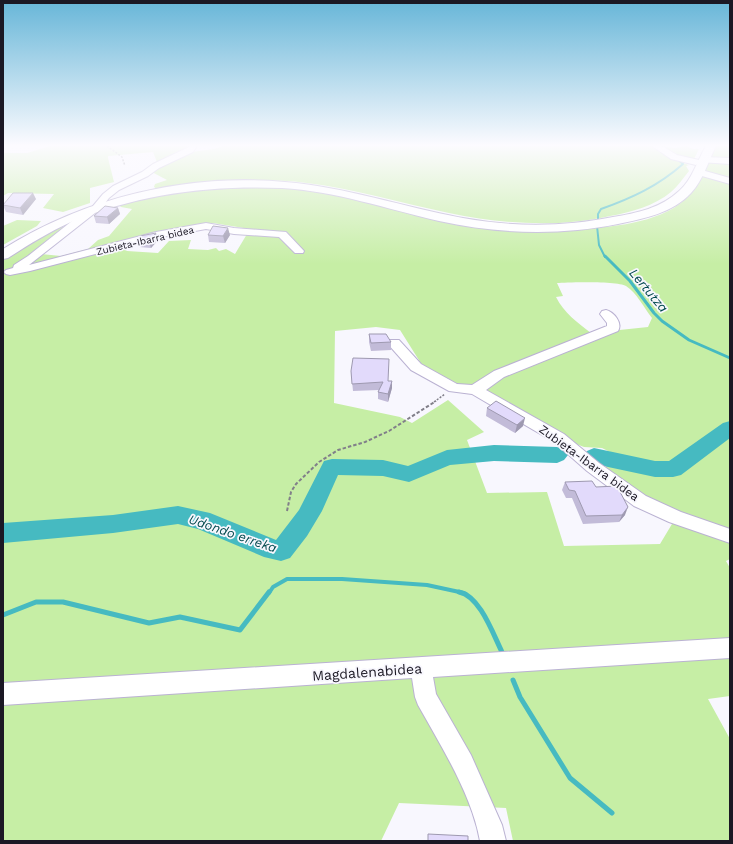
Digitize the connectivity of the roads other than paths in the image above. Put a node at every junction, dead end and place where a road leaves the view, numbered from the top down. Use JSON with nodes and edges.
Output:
{"nodes":[{"id":1,"x":121,"y":185,"type":"edge"},
{"id":2,"x":211,"y":185,"type":"edge"},
{"id":3,"x":286,"y":185,"type":"edge"},
{"id":4,"x":691,"y":185,"type":"edge"},
{"id":5,"x":94,"y":208,"type":"junction"},
{"id":6,"x":3,"y":250,"type":"edge"},
{"id":7,"x":299,"y":251,"type":"dead end"},
{"id":8,"x":3,"y":255,"type":"edge"},
{"id":9,"x":6,"y":273,"type":"edge"},
{"id":10,"x":606,"y":314,"type":"dead end"},
{"id":11,"x":394,"y":343,"type":"dead end"},
{"id":12,"x":475,"y":390,"type":"junction"},
{"id":13,"x":730,"y":536,"type":"edge"},
{"id":14,"x":730,"y":648,"type":"edge"},
{"id":15,"x":421,"y":668,"type":"junction"},
{"id":16,"x":3,"y":694,"type":"edge"},
{"id":17,"x":493,"y":841,"type":"edge"}],
"edges":[{"from":1,"to":5,"type":"street"},
{"from":2,"to":5,"type":"main road"},
{"from":3,"to":4,"type":"main road"},
{"from":5,"to":6,"type":"main road"},
{"from":5,"to":8,"type":"main road"},
{"from":5,"to":9,"type":"street"},
{"from":7,"to":9,"type":"street","name":"Zubieta-Ibarra bidea"},
{"from":10,"to":12,"type":"street"},
{"from":11,"to":12,"type":"street","name":"Zubieta-Ibarra bidea"},
{"from":12,"to":13,"type":"street","name":"Zubieta-Ibarra bidea"},
{"from":14,"to":15,"type":"street","name":"Magdalenabidea"},
{"from":15,"to":16,"type":"street","name":"Magdalenabidea"},
{"from":15,"to":17,"type":"street"}]}
